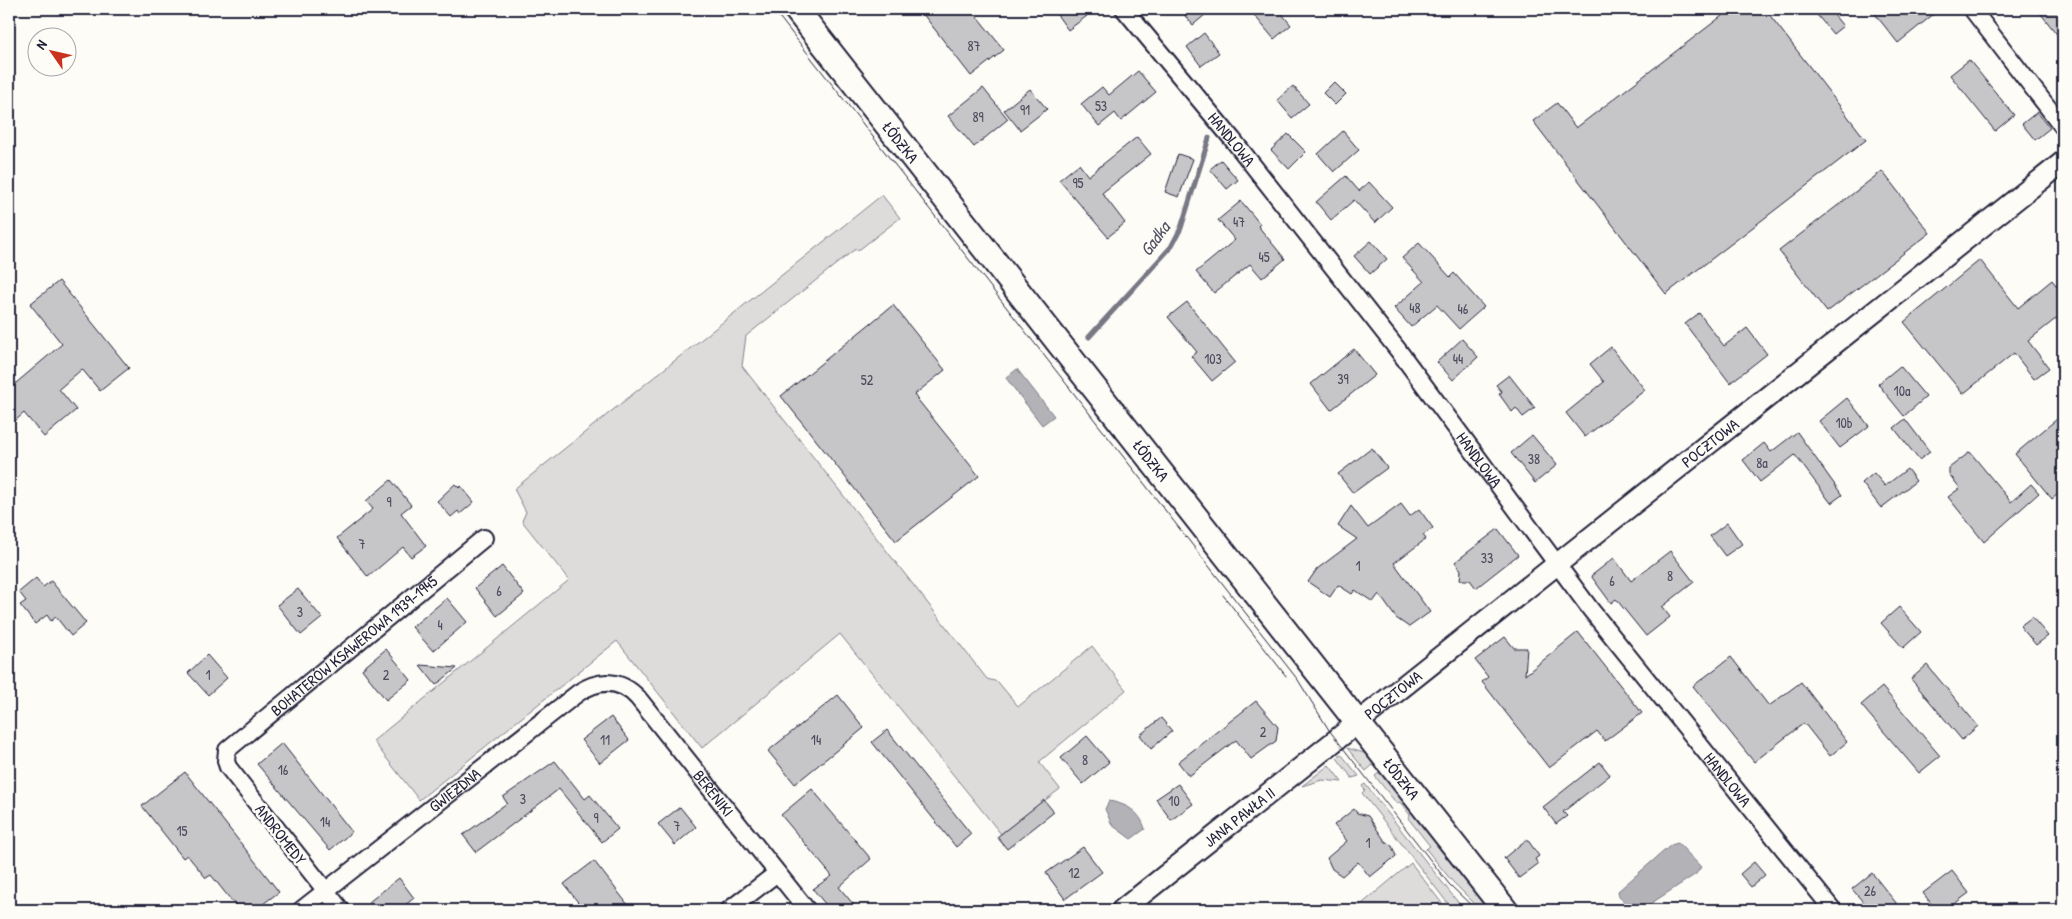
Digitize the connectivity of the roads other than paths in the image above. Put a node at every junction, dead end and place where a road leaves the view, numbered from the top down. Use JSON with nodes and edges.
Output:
{"nodes":[{"id":1,"x":796,"y":9,"type":"edge"},
{"id":2,"x":1124,"y":9,"type":"edge"},
{"id":3,"x":1972,"y":9,"type":"edge"},
{"id":4,"x":2063,"y":128,"type":"edge"},
{"id":5,"x":2063,"y":162,"type":"edge"},
{"id":6,"x":484,"y":538,"type":"dead end"},
{"id":7,"x":1556,"y":563,"type":"junction"},
{"id":8,"x":615,"y":683,"type":"joint"},
{"id":9,"x":1357,"y":722,"type":"junction"},
{"id":10,"x":225,"y":755,"type":"joint"},
{"id":11,"x":777,"y":873,"type":"junction"},
{"id":12,"x":326,"y":891,"type":"junction"},
{"id":13,"x":301,"y":910,"type":"edge"},
{"id":14,"x":340,"y":910,"type":"edge"},
{"id":15,"x":730,"y":910,"type":"edge"},
{"id":16,"x":807,"y":910,"type":"edge"},
{"id":17,"x":1122,"y":910,"type":"edge"},
{"id":18,"x":1505,"y":910,"type":"edge"},
{"id":19,"x":1832,"y":910,"type":"edge"}],
"edges":[{"from":1,"to":9,"type":"main road","name":"ŁÓDZKA"},
{"from":2,"to":7,"type":"street","name":"HANDLOWA"},
{"from":3,"to":4,"type":"street"},
{"from":5,"to":7,"type":"street","name":"POCZTOWA"},
{"from":6,"to":10,"type":"street","name":"BOHATERÓW KSAWEROWA 1939-1945"},
{"from":7,"to":9,"type":"street","name":"POCZTOWA"},
{"from":7,"to":19,"type":"street","name":"HANDLOWA"},
{"from":8,"to":11,"type":"street","name":"BERENIKI"},
{"from":8,"to":12,"type":"street","name":"GWIEZDNA"},
{"from":9,"to":17,"type":"street","name":"JANA PAWŁA II"},
{"from":9,"to":18,"type":"main road","name":"ŁÓDZKA"},
{"from":10,"to":12,"type":"street","name":"ANDROMEDY"},
{"from":11,"to":15,"type":"street"},
{"from":11,"to":16,"type":"street","name":"BERENIKI"},
{"from":12,"to":13,"type":"street","name":"GWIEZDNA"},
{"from":12,"to":14,"type":"street","name":"ANDROMEDY"}]}
